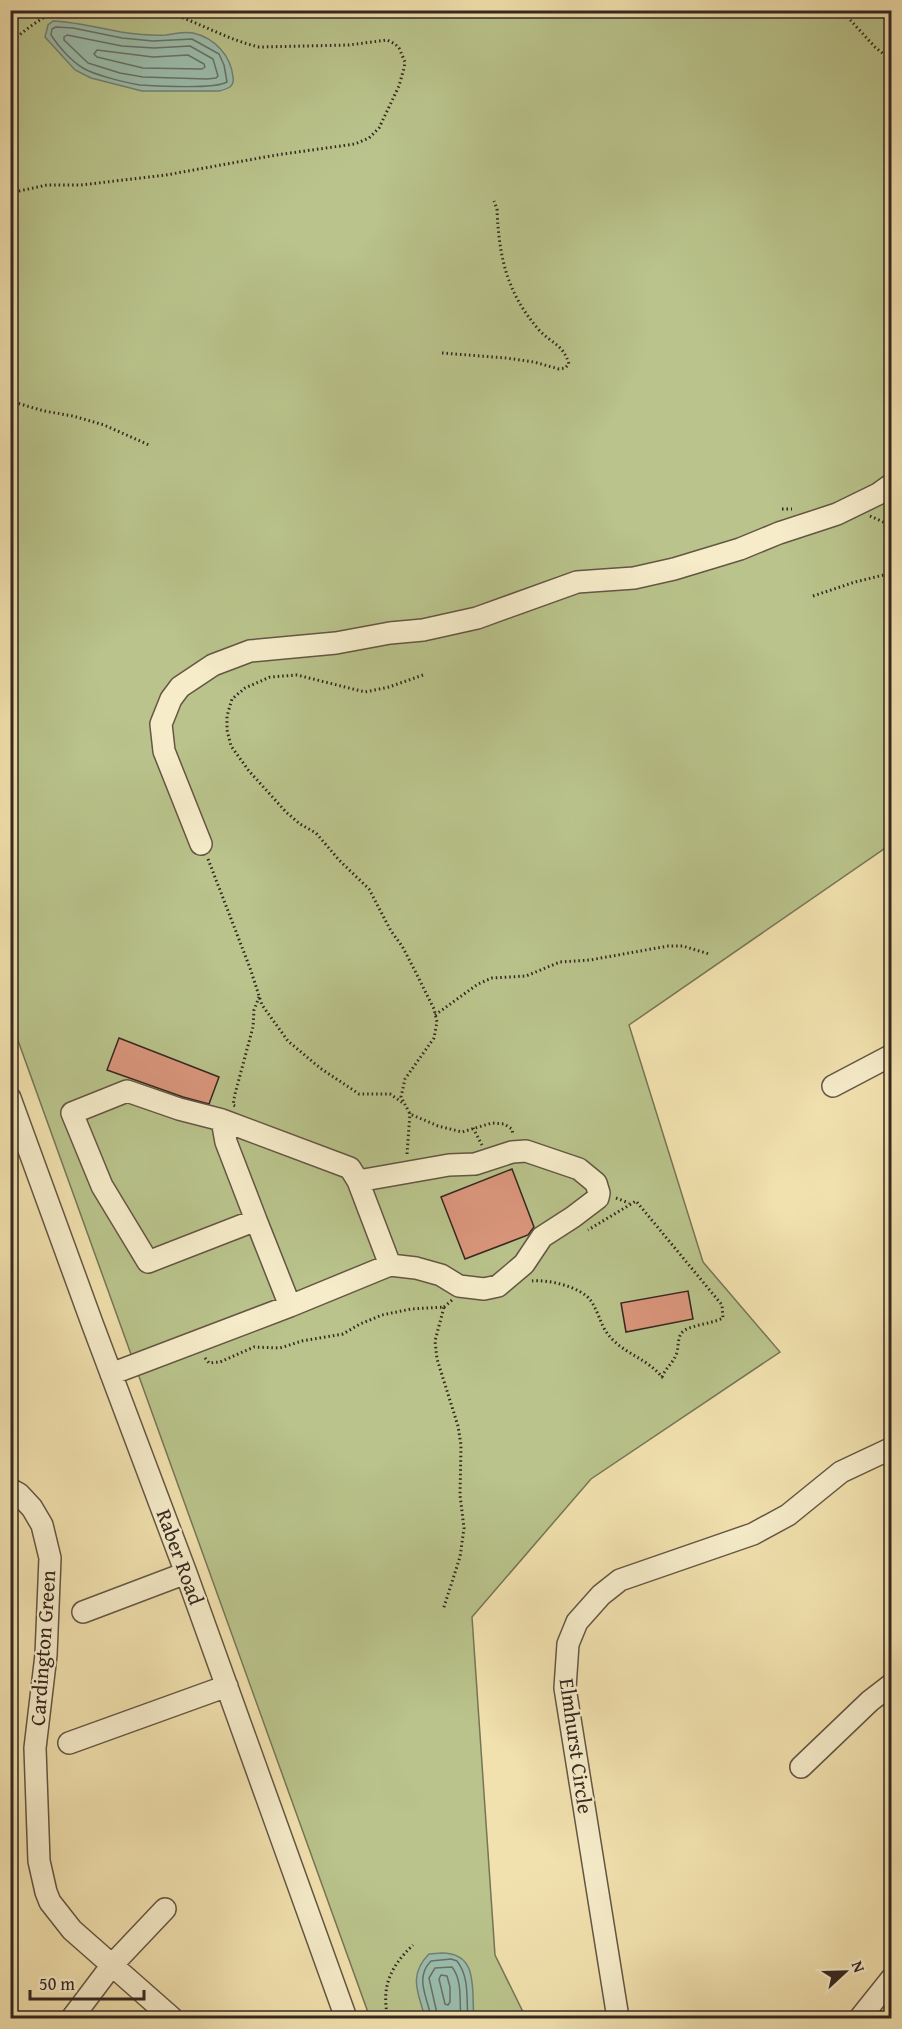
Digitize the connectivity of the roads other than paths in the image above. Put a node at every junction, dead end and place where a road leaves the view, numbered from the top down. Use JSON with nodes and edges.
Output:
{"nodes":[{"id":1,"x":891,"y":484,"type":"edge"},
{"id":2,"x":201,"y":844,"type":"road end"},
{"id":3,"x":891,"y":1055,"type":"edge"},
{"id":4,"x":833,"y":1086,"type":"dead end"},
{"id":5,"x":10,"y":1098,"type":"edge"},
{"id":6,"x":222,"y":1120,"type":"junction"},
{"id":7,"x":17,"y":1138,"type":"edge"},
{"id":8,"x":358,"y":1181,"type":"junction"},
{"id":9,"x":256,"y":1220,"type":"junction"},
{"id":10,"x":390,"y":1265,"type":"junction"},
{"id":11,"x":290,"y":1306,"type":"junction"},
{"id":12,"x":111,"y":1374,"type":"junction"},
{"id":13,"x":891,"y":1448,"type":"edge"},
{"id":14,"x":10,"y":1489,"type":"edge"},
{"id":15,"x":186,"y":1573,"type":"junction"},
{"id":16,"x":83,"y":1612,"type":"dead end"},
{"id":17,"x":891,"y":1684,"type":"edge"},
{"id":18,"x":227,"y":1686,"type":"junction"},
{"id":19,"x":69,"y":1743,"type":"dead end"},
{"id":20,"x":801,"y":1767,"type":"dead end"},
{"id":21,"x":165,"y":1909,"type":"dead end"},
{"id":22,"x":112,"y":1965,"type":"junction"},
{"id":23,"x":891,"y":1978,"type":"edge"},
{"id":24,"x":72,"y":2019,"type":"edge"},
{"id":25,"x":172,"y":2019,"type":"edge"},
{"id":26,"x":346,"y":2019,"type":"edge"},
{"id":27,"x":618,"y":2019,"type":"edge"},
{"id":28,"x":860,"y":2019,"type":"edge"}],
"edges":[{"from":1,"to":2,"type":"street"},
{"from":3,"to":4,"type":"street"},
{"from":5,"to":7,"type":"street","name":"Raber Road"},
{"from":6,"to":8,"type":"street"},
{"from":6,"to":9,"type":"street"},
{"from":6,"to":9,"type":"street"},
{"from":7,"to":12,"type":"street","name":"Raber Road"},
{"from":8,"to":10,"type":"street"},
{"from":8,"to":10,"type":"street"},
{"from":9,"to":11,"type":"street"},
{"from":10,"to":11,"type":"street"},
{"from":11,"to":12,"type":"street"},
{"from":12,"to":15,"type":"street","name":"Raber Road"},
{"from":13,"to":27,"type":"street","name":"Elmhurst Circle"},
{"from":14,"to":22,"type":"street","name":"Cardington Green"},
{"from":15,"to":16,"type":"street"},
{"from":15,"to":18,"type":"street","name":"Raber Road"},
{"from":17,"to":20,"type":"street"},
{"from":18,"to":19,"type":"street"},
{"from":18,"to":26,"type":"street","name":"Raber Road"},
{"from":21,"to":22,"type":"street"},
{"from":22,"to":24,"type":"street"},
{"from":22,"to":25,"type":"street","name":"Cardington Green"},
{"from":23,"to":28,"type":"street"}]}
